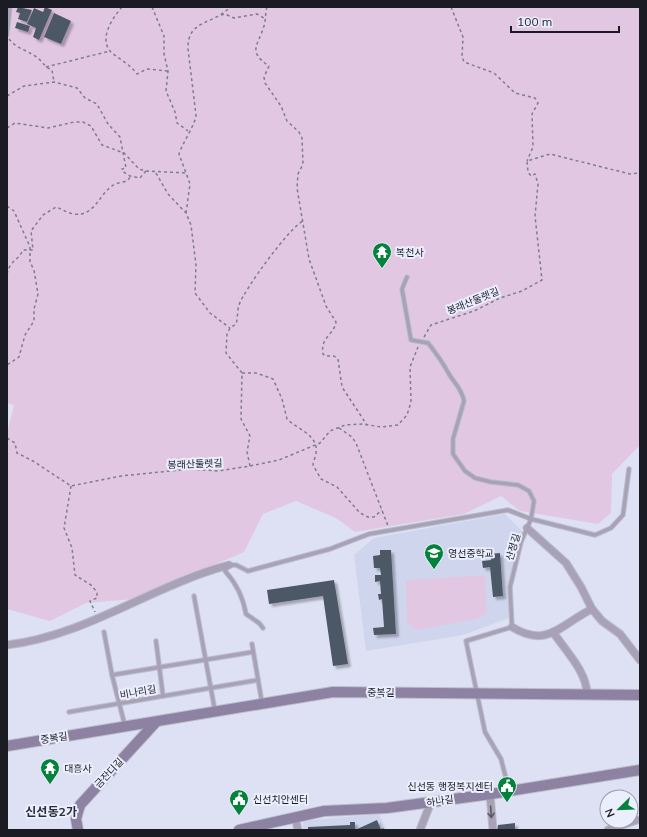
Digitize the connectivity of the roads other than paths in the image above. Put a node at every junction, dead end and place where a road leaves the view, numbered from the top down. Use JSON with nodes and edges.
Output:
{"nodes":[{"id":1,"x":10,"y":7,"type":"edge"},
{"id":2,"x":7,"y":36,"type":"edge"},
{"id":3,"x":407,"y":277,"type":"dead end"},
{"id":4,"x":629,"y":469,"type":"dead end"},
{"id":5,"x":531,"y":519,"type":"junction"},
{"id":6,"x":527,"y":528,"type":"junction"},
{"id":7,"x":229,"y":565,"type":"junction"},
{"id":8,"x":194,"y":596,"type":"dead end"},
{"id":9,"x":592,"y":609,"type":"junction"},
{"id":10,"x":263,"y":628,"type":"dead end"},
{"id":11,"x":512,"y":628,"type":"junction"},
{"id":12,"x":104,"y":632,"type":"dead end"},
{"id":13,"x":553,"y":632,"type":"junction"},
{"id":14,"x":156,"y":641,"type":"dead end"},
{"id":15,"x":252,"y":644,"type":"dead end"},
{"id":16,"x":7,"y":645,"type":"edge"},
{"id":17,"x":253,"y":652,"type":"junction"},
{"id":18,"x":206,"y":659,"type":"junction"},
{"id":19,"x":640,"y":660,"type":"edge"},
{"id":20,"x":159,"y":667,"type":"junction"},
{"id":21,"x":112,"y":675,"type":"junction"},
{"id":22,"x":258,"y":680,"type":"junction"},
{"id":23,"x":211,"y":688,"type":"junction"},
{"id":24,"x":476,"y":692,"type":"junction"},
{"id":25,"x":587,"y":694,"type":"junction"},
{"id":26,"x":640,"y":695,"type":"edge"},
{"id":27,"x":163,"y":696,"type":"junction"},
{"id":28,"x":120,"y":703,"type":"junction"},
{"id":29,"x":262,"y":704,"type":"junction"},
{"id":30,"x":69,"y":712,"type":"dead end"},
{"id":31,"x":215,"y":712,"type":"junction"},
{"id":32,"x":156,"y":722,"type":"junction"},
{"id":33,"x":126,"y":727,"type":"junction"},
{"id":34,"x":7,"y":746,"type":"edge"},
{"id":35,"x":640,"y":770,"type":"edge"},
{"id":36,"x":510,"y":791,"type":"junction"},
{"id":37,"x":490,"y":794,"type":"junction"},
{"id":38,"x":430,"y":802,"type":"junction"},
{"id":39,"x":295,"y":817,"type":"junction"},
{"id":40,"x":298,"y":829,"type":"edge"},
{"id":41,"x":78,"y":830,"type":"edge"},
{"id":42,"x":239,"y":830,"type":"edge"},
{"id":43,"x":420,"y":830,"type":"edge"},
{"id":44,"x":493,"y":830,"type":"edge"}],
"edges":[{"from":1,"to":2,"type":"lane"},
{"from":3,"to":5,"type":"lane","name":"산정길"},
{"from":4,"to":5,"type":"lane"},
{"from":5,"to":6,"type":"lane","name":"산정길"},
{"from":5,"to":7,"type":"lane"},
{"from":6,"to":9,"type":"street"},
{"from":6,"to":11,"type":"lane","name":"산정길"},
{"from":7,"to":10,"type":"lane"},
{"from":7,"to":16,"type":"street"},
{"from":8,"to":18,"type":"lane"},
{"from":9,"to":13,"type":"street"},
{"from":9,"to":19,"type":"street"},
{"from":11,"to":13,"type":"street"},
{"from":11,"to":24,"type":"lane"},
{"from":12,"to":21,"type":"lane"},
{"from":13,"to":25,"type":"street"},
{"from":14,"to":20,"type":"lane"},
{"from":15,"to":17,"type":"lane"},
{"from":17,"to":18,"type":"lane"},
{"from":17,"to":22,"type":"lane"},
{"from":18,"to":20,"type":"lane"},
{"from":18,"to":23,"type":"lane"},
{"from":20,"to":21,"type":"lane"},
{"from":20,"to":27,"type":"lane"},
{"from":21,"to":28,"type":"lane"},
{"from":22,"to":23,"type":"lane","name":"비나리길"},
{"from":22,"to":29,"type":"lane"},
{"from":23,"to":27,"type":"lane","name":"비나리길"},
{"from":23,"to":31,"type":"lane"},
{"from":24,"to":25,"type":"street","name":"중복길"},
{"from":24,"to":29,"type":"street","name":"중복길"},
{"from":24,"to":36,"type":"lane"},
{"from":25,"to":26,"type":"street","name":"중복길"},
{"from":27,"to":28,"type":"lane","name":"비나리길"},
{"from":28,"to":30,"type":"lane","name":"비나리길"},
{"from":28,"to":33,"type":"lane"},
{"from":29,"to":31,"type":"street","name":"중복길"},
{"from":31,"to":32,"type":"street","name":"중복길"},
{"from":32,"to":33,"type":"street","name":"중복길"},
{"from":32,"to":41,"type":"street","name":"금잔디길"},
{"from":33,"to":34,"type":"street","name":"중복길"},
{"from":35,"to":36,"type":"street","name":"하나길"},
{"from":36,"to":37,"type":"street","name":"하나길"},
{"from":37,"to":38,"type":"street","name":"하나길"},
{"from":37,"to":44,"type":"street","one_way":true},
{"from":38,"to":39,"type":"street","name":"하나길"},
{"from":38,"to":43,"type":"street"},
{"from":39,"to":40,"type":"street"},
{"from":39,"to":42,"type":"street","name":"하나길"}]}
